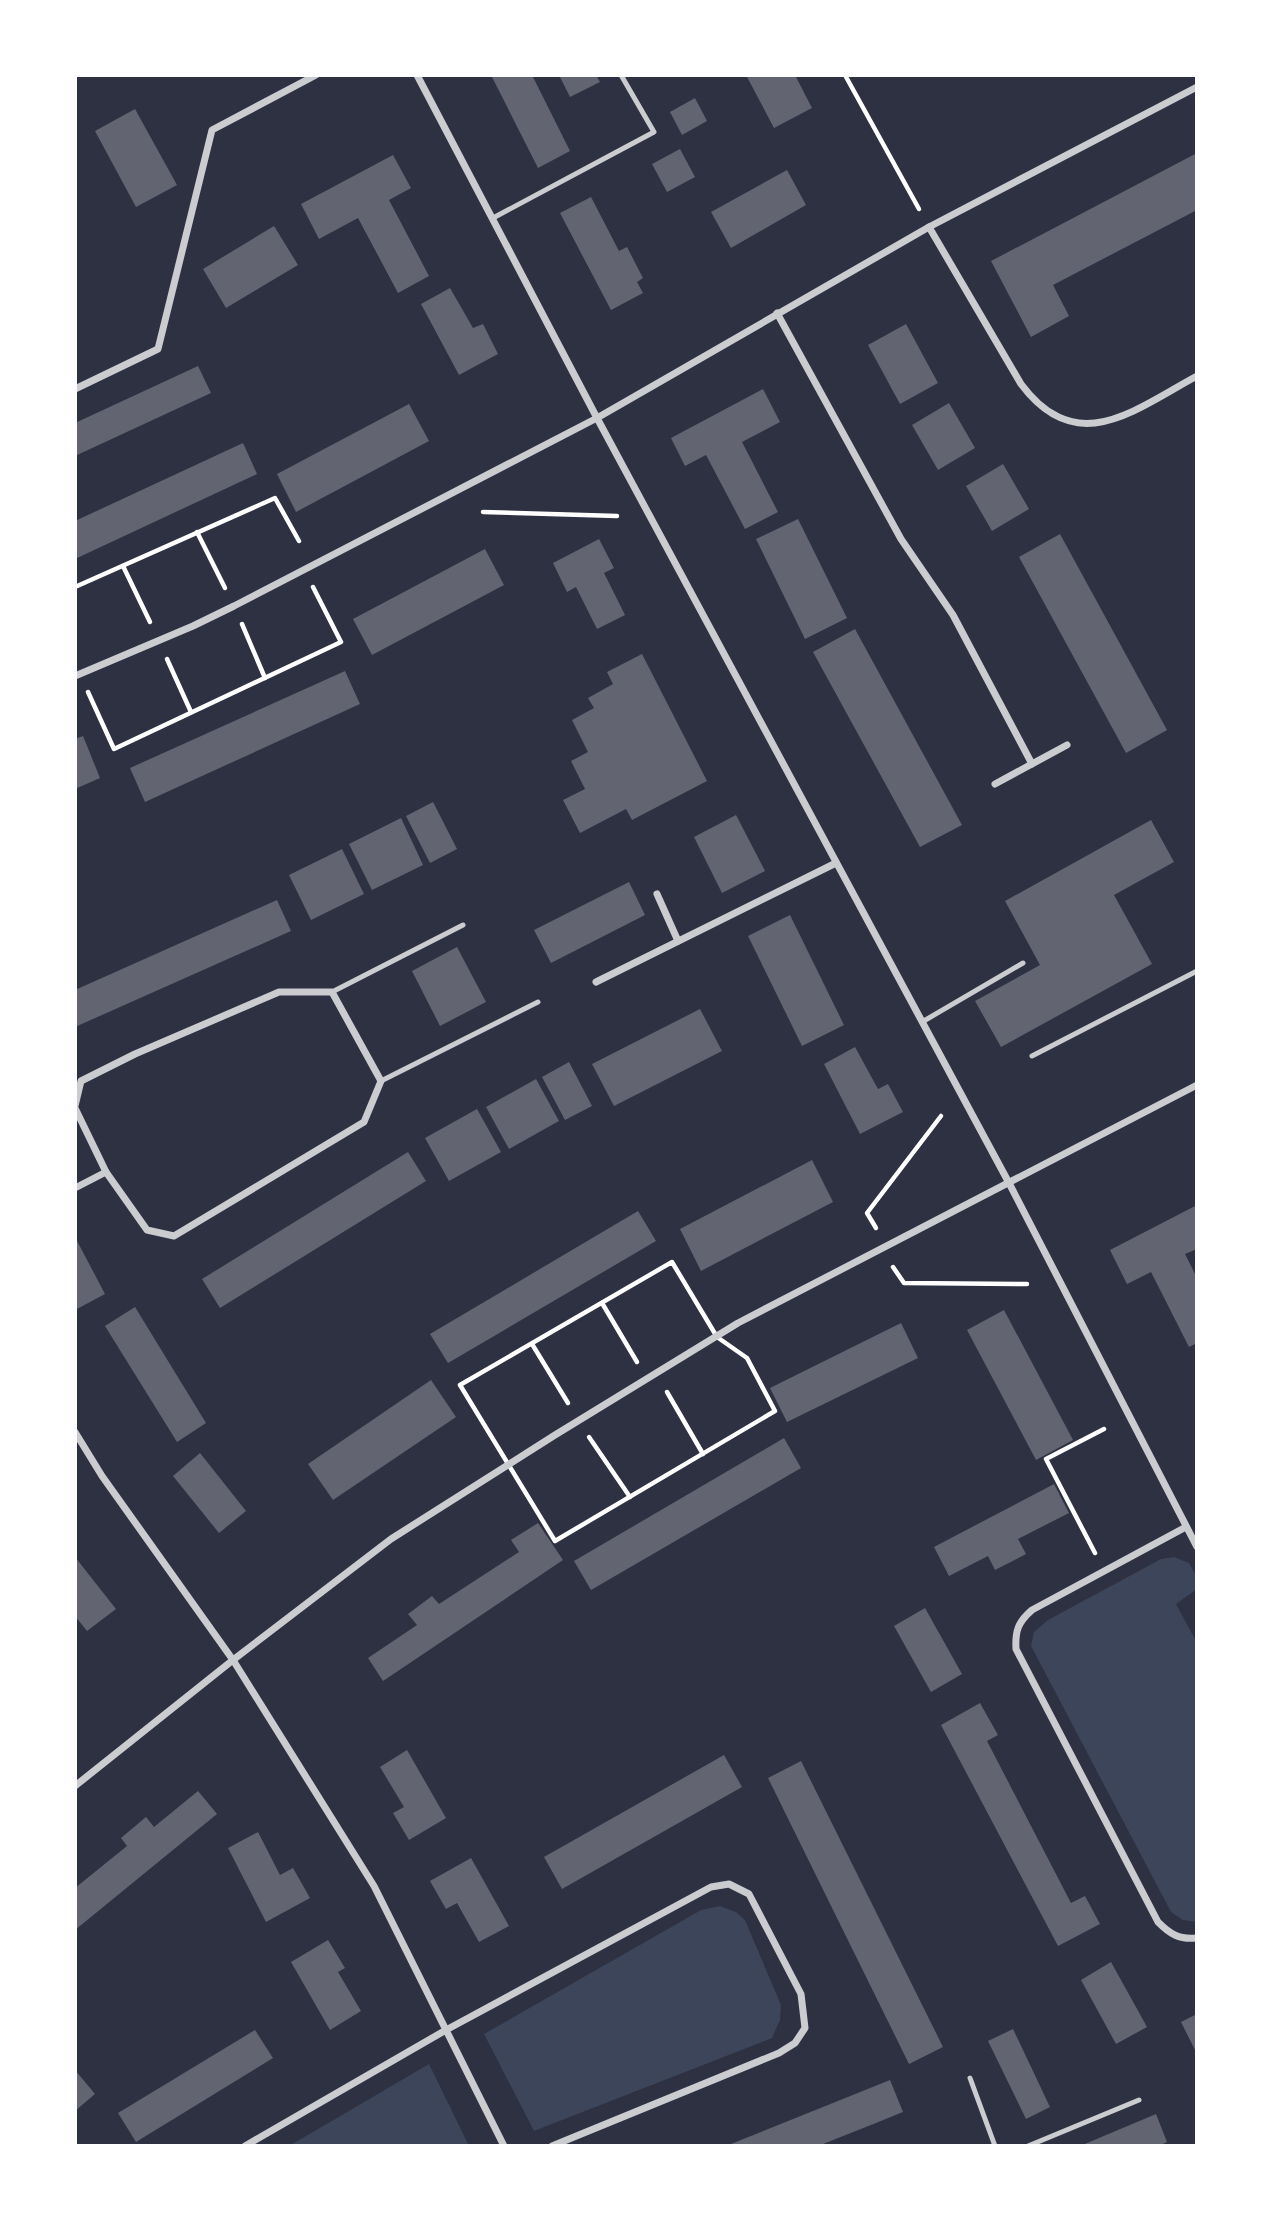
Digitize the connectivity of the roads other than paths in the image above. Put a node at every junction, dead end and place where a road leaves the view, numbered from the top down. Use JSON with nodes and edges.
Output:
{"nodes":[{"id":1,"x":316,"y":75,"type":"edge"},
{"id":2,"x":418,"y":75,"type":"edge"},
{"id":3,"x":621,"y":75,"type":"edge"},
{"id":4,"x":1197,"y":87,"type":"edge"},
{"id":5,"x":493,"y":218,"type":"junction"},
{"id":6,"x":929,"y":227,"type":"junction"},
{"id":7,"x":777,"y":313,"type":"junction"},
{"id":8,"x":1197,"y":376,"type":"edge"},
{"id":9,"x":75,"y":389,"type":"edge"},
{"id":10,"x":597,"y":418,"type":"junction"},
{"id":11,"x":78,"y":675,"type":"edge"},
{"id":12,"x":1067,"y":745,"type":"dead end"},
{"id":13,"x":1032,"y":764,"type":"junction"},
{"id":14,"x":995,"y":784,"type":"dead end"},
{"id":15,"x":836,"y":863,"type":"junction"},
{"id":16,"x":657,"y":894,"type":"dead end"},
{"id":17,"x":463,"y":925,"type":"dead end"},
{"id":18,"x":678,"y":941,"type":"junction"},
{"id":19,"x":1023,"y":963,"type":"dead end"},
{"id":20,"x":1197,"y":971,"type":"edge"},
{"id":21,"x":596,"y":982,"type":"dead end"},
{"id":22,"x":332,"y":992,"type":"junction"},
{"id":23,"x":538,"y":1002,"type":"dead end"},
{"id":24,"x":922,"y":1022,"type":"junction"},
{"id":25,"x":1032,"y":1056,"type":"dead end"},
{"id":26,"x":381,"y":1081,"type":"junction"},
{"id":27,"x":1197,"y":1085,"type":"edge"},
{"id":28,"x":75,"y":1107,"type":"edge"},
{"id":29,"x":106,"y":1172,"type":"junction"},
{"id":30,"x":1009,"y":1183,"type":"junction"},
{"id":31,"x":75,"y":1188,"type":"edge"},
{"id":32,"x":75,"y":1432,"type":"edge"},
{"id":33,"x":1186,"y":1527,"type":"junction"},
{"id":34,"x":1197,"y":1548,"type":"edge"},
{"id":35,"x":233,"y":1660,"type":"junction"},
{"id":36,"x":75,"y":1786,"type":"edge"},
{"id":37,"x":1197,"y":1938,"type":"edge"},
{"id":38,"x":446,"y":2030,"type":"junction"},
{"id":39,"x":971,"y":2078,"type":"dead end"},
{"id":40,"x":1139,"y":2100,"type":"dead end"},
{"id":41,"x":245,"y":2146,"type":"edge"},
{"id":42,"x":504,"y":2146,"type":"edge"},
{"id":43,"x":552,"y":2146,"type":"edge"},
{"id":44,"x":995,"y":2146,"type":"edge"},
{"id":45,"x":1028,"y":2146,"type":"edge"}],
"edges":[{"from":1,"to":9,"type":"street"},
{"from":2,"to":5,"type":"street"},
{"from":3,"to":5,"type":"lane"},
{"from":4,"to":6,"type":"street"},
{"from":5,"to":10,"type":"street"},
{"from":6,"to":7,"type":"street"},
{"from":6,"to":8,"type":"street"},
{"from":7,"to":10,"type":"street"},
{"from":7,"to":13,"type":"street"},
{"from":10,"to":11,"type":"street"},
{"from":10,"to":15,"type":"street"},
{"from":12,"to":13,"type":"street"},
{"from":13,"to":14,"type":"street"},
{"from":15,"to":18,"type":"street"},
{"from":15,"to":24,"type":"street"},
{"from":16,"to":18,"type":"street"},
{"from":17,"to":22,"type":"lane"},
{"from":18,"to":21,"type":"street"},
{"from":19,"to":24,"type":"lane"},
{"from":20,"to":25,"type":"lane"},
{"from":22,"to":26,"type":"street"},
{"from":22,"to":28,"type":"street"},
{"from":23,"to":26,"type":"lane"},
{"from":24,"to":30,"type":"street"},
{"from":26,"to":29,"type":"street"},
{"from":27,"to":30,"type":"street"},
{"from":28,"to":29,"type":"street"},
{"from":29,"to":31,"type":"street"},
{"from":30,"to":33,"type":"street"},
{"from":30,"to":35,"type":"street"},
{"from":32,"to":35,"type":"street"},
{"from":33,"to":34,"type":"street"},
{"from":33,"to":37,"type":"street"},
{"from":35,"to":36,"type":"street"},
{"from":35,"to":38,"type":"street"},
{"from":38,"to":41,"type":"street"},
{"from":38,"to":42,"type":"street"},
{"from":38,"to":43,"type":"street"},
{"from":39,"to":44,"type":"lane"},
{"from":40,"to":45,"type":"lane"}]}
